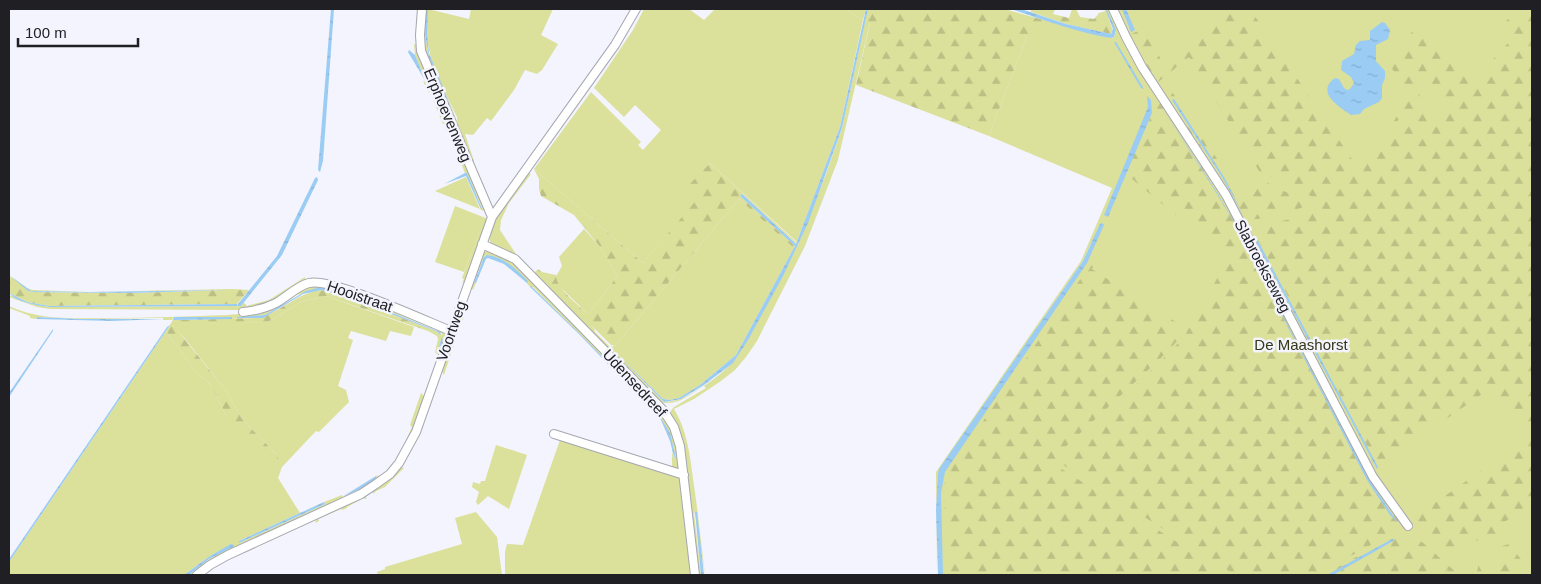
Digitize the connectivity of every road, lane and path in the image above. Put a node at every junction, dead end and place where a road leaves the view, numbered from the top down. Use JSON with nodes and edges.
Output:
{"nodes":[{"id":1,"x":422,"y":9,"type":"edge"},
{"id":2,"x":636,"y":9,"type":"edge"},
{"id":3,"x":1113,"y":9,"type":"edge"},
{"id":4,"x":492,"y":217,"type":"junction"},
{"id":5,"x":482,"y":244,"type":"junction"},
{"id":6,"x":243,"y":312,"type":"dead end"},
{"id":7,"x":451,"y":331,"type":"junction"},
{"id":8,"x":554,"y":434,"type":"dead end"},
{"id":9,"x":684,"y":475,"type":"junction"},
{"id":10,"x":1408,"y":526,"type":"dead end"},
{"id":11,"x":197,"y":575,"type":"edge"},
{"id":12,"x":695,"y":575,"type":"edge"}],
"edges":[{"from":1,"to":4,"type":"street","name":"Erphoevenweg"},
{"from":2,"to":4,"type":"street","name":"Voortweg"},
{"from":3,"to":10,"type":"street","name":"Slabroekseweg"},
{"from":4,"to":5,"type":"street","name":"Voortweg"},
{"from":5,"to":7,"type":"street","name":"Voortweg"},
{"from":5,"to":9,"type":"street","name":"Udensedreef"},
{"from":6,"to":7,"type":"street","name":"Hooistraat"},
{"from":7,"to":11,"type":"street","name":"Voortweg"},
{"from":8,"to":9,"type":"street"},
{"from":9,"to":12,"type":"street","name":"Udensedreef"}]}
